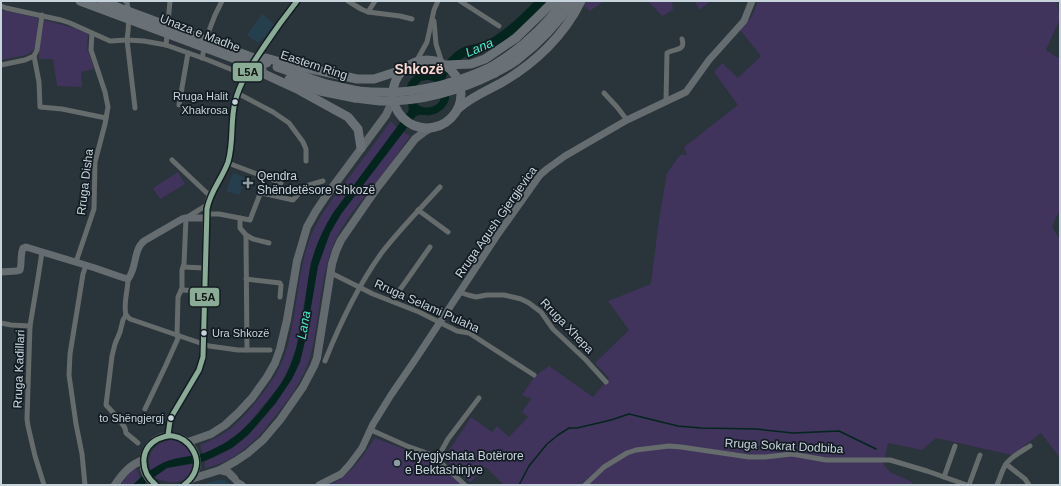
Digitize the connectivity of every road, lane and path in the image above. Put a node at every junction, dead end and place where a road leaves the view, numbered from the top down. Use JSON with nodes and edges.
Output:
{"nodes":[{"id":1,"x":80,"y":1,"type":"edge"},
{"id":2,"x":101,"y":1,"type":"edge"},
{"id":3,"x":125,"y":1,"type":"edge"},
{"id":4,"x":170,"y":1,"type":"edge"},
{"id":5,"x":175,"y":1,"type":"edge"},
{"id":6,"x":222,"y":1,"type":"edge"},
{"id":7,"x":297,"y":1,"type":"edge"},
{"id":8,"x":348,"y":1,"type":"edge"},
{"id":9,"x":375,"y":1,"type":"edge"},
{"id":10,"x":438,"y":1,"type":"edge"},
{"id":11,"x":460,"y":1,"type":"edge"},
{"id":12,"x":554,"y":1,"type":"edge"},
{"id":13,"x":564,"y":1,"type":"edge"},
{"id":14,"x":573,"y":1,"type":"edge"},
{"id":15,"x":581,"y":1,"type":"edge"},
{"id":16,"x":752,"y":1,"type":"edge"},
{"id":17,"x":1,"y":6,"type":"edge"},
{"id":18,"x":170,"y":7,"type":"junction"},
{"id":19,"x":368,"y":12,"type":"junction"},
{"id":20,"x":42,"y":15,"type":"junction"},
{"id":21,"x":433,"y":17,"type":"junction"},
{"id":22,"x":412,"y":19,"type":"dead end"},
{"id":23,"x":499,"y":26,"type":"dead end"},
{"id":24,"x":92,"y":33,"type":"junction"},
{"id":25,"x":682,"y":39,"type":"dead end"},
{"id":26,"x":126,"y":40,"type":"junction"},
{"id":27,"x":166,"y":45,"type":"junction"},
{"id":28,"x":188,"y":53,"type":"junction"},
{"id":29,"x":34,"y":56,"type":"junction"},
{"id":30,"x":202,"y":58,"type":"junction"},
{"id":31,"x":416,"y":62,"type":"junction"},
{"id":32,"x":1,"y":65,"type":"edge"},
{"id":33,"x":264,"y":65,"type":"junction"},
{"id":34,"x":449,"y":66,"type":"junction"},
{"id":35,"x":402,"y":70,"type":"junction"},
{"id":36,"x":493,"y":70,"type":"junction"},
{"id":37,"x":245,"y":75,"type":"junction"},
{"id":38,"x":237,"y":93,"type":"junction"},
{"id":39,"x":604,"y":93,"type":"dead end"},
{"id":40,"x":393,"y":94,"type":"junction"},
{"id":41,"x":666,"y":101,"type":"junction"},
{"id":42,"x":179,"y":105,"type":"dead end"},
{"id":43,"x":135,"y":108,"type":"dead end"},
{"id":44,"x":458,"y":109,"type":"junction"},
{"id":45,"x":106,"y":118,"type":"junction"},
{"id":46,"x":627,"y":120,"type":"junction"},
{"id":47,"x":431,"y":128,"type":"junction"},
{"id":48,"x":362,"y":148,"type":"junction"},
{"id":49,"x":172,"y":160,"type":"dead end"},
{"id":50,"x":306,"y":161,"type":"dead end"},
{"id":51,"x":228,"y":163,"type":"junction"},
{"id":52,"x":324,"y":181,"type":"dead end"},
{"id":53,"x":281,"y":183,"type":"dead end"},
{"id":54,"x":440,"y":187,"type":"dead end"},
{"id":55,"x":210,"y":196,"type":"junction"},
{"id":56,"x":207,"y":205,"type":"junction"},
{"id":57,"x":418,"y":210,"type":"junction"},
{"id":58,"x":206,"y":216,"type":"junction"},
{"id":59,"x":186,"y":218,"type":"junction"},
{"id":60,"x":240,"y":218,"type":"junction"},
{"id":61,"x":448,"y":232,"type":"dead end"},
{"id":62,"x":246,"y":235,"type":"junction"},
{"id":63,"x":269,"y":243,"type":"dead end"},
{"id":64,"x":430,"y":247,"type":"dead end"},
{"id":65,"x":42,"y":252,"type":"junction"},
{"id":66,"x":76,"y":262,"type":"junction"},
{"id":67,"x":86,"y":265,"type":"junction"},
{"id":68,"x":183,"y":267,"type":"junction"},
{"id":69,"x":205,"y":268,"type":"junction"},
{"id":70,"x":1,"y":272,"type":"edge"},
{"id":71,"x":331,"y":273,"type":"junction"},
{"id":72,"x":124,"y":278,"type":"junction"},
{"id":73,"x":246,"y":280,"type":"junction"},
{"id":74,"x":360,"y":287,"type":"junction"},
{"id":75,"x":181,"y":290,"type":"junction"},
{"id":76,"x":204,"y":291,"type":"junction"},
{"id":77,"x":459,"y":292,"type":"junction"},
{"id":78,"x":280,"y":297,"type":"dead end"},
{"id":79,"x":392,"y":301,"type":"junction"},
{"id":80,"x":126,"y":315,"type":"junction"},
{"id":81,"x":440,"y":322,"type":"junction"},
{"id":82,"x":1,"y":323,"type":"edge"},
{"id":83,"x":30,"y":326,"type":"junction"},
{"id":84,"x":178,"y":336,"type":"junction"},
{"id":85,"x":204,"y":345,"type":"junction"},
{"id":86,"x":247,"y":350,"type":"junction"},
{"id":87,"x":270,"y":350,"type":"dead end"},
{"id":88,"x":325,"y":361,"type":"dead end"},
{"id":89,"x":534,"y":375,"type":"dead end"},
{"id":90,"x":606,"y":382,"type":"dead end"},
{"id":91,"x":479,"y":398,"type":"dead end"},
{"id":92,"x":144,"y":409,"type":"dead end"},
{"id":93,"x":371,"y":430,"type":"junction"},
{"id":94,"x":168,"y":436,"type":"junction"},
{"id":95,"x":188,"y":442,"type":"junction"},
{"id":96,"x":138,"y":443,"type":"dead end"},
{"id":97,"x":955,"y":446,"type":"dead end"},
{"id":98,"x":1030,"y":446,"type":"dead end"},
{"id":99,"x":980,"y":455,"type":"dead end"},
{"id":100,"x":438,"y":457,"type":"junction"},
{"id":101,"x":143,"y":460,"type":"junction"},
{"id":102,"x":236,"y":461,"type":"junction"},
{"id":103,"x":1006,"y":464,"type":"junction"},
{"id":104,"x":220,"y":470,"type":"junction"},
{"id":105,"x":944,"y":477,"type":"junction"},
{"id":106,"x":234,"y":478,"type":"junction"},
{"id":107,"x":191,"y":479,"type":"junction"},
{"id":108,"x":115,"y":484,"type":"edge"},
{"id":109,"x":44,"y":485,"type":"edge"},
{"id":110,"x":85,"y":485,"type":"edge"},
{"id":111,"x":155,"y":485,"type":"edge"},
{"id":112,"x":184,"y":485,"type":"edge"},
{"id":113,"x":242,"y":485,"type":"edge"},
{"id":114,"x":319,"y":485,"type":"edge"},
{"id":115,"x":465,"y":485,"type":"edge"},
{"id":116,"x":585,"y":485,"type":"edge"},
{"id":117,"x":968,"y":485,"type":"edge"},
{"id":118,"x":997,"y":485,"type":"edge"},
{"id":119,"x":1029,"y":485,"type":"edge"}],
"edges":[{"from":1,"to":33,"type":"highway","name":"Unaza e Madhe","bridge":true},
{"from":2,"to":33,"type":"highway","name":"Unaza e Madhe","bridge":true},
{"from":3,"to":26,"type":"street"},
{"from":4,"to":18,"type":"street"},
{"from":5,"to":18,"type":"street"},
{"from":6,"to":30,"type":"street"},
{"from":7,"to":37,"type":"main road"},
{"from":8,"to":19,"type":"street"},
{"from":9,"to":19,"type":"street"},
{"from":10,"to":21,"type":"street"},
{"from":11,"to":23,"type":"street"},
{"from":12,"to":34,"type":"highway"},
{"from":13,"to":36,"type":"highway"},
{"from":14,"to":36,"type":"highway","name":"Unaza e Madhe"},
{"from":15,"to":44,"type":"highway"},
{"from":16,"to":41,"type":"main road","name":"Rruga Agush Gjergjevica"},
{"from":17,"to":20,"type":"street"},
{"from":18,"to":27,"type":"street"},
{"from":19,"to":22,"type":"street"},
{"from":20,"to":24,"type":"street"},
{"from":20,"to":29,"type":"street"},
{"from":21,"to":31,"type":"street"},
{"from":21,"to":34,"type":"street"},
{"from":24,"to":26,"type":"street"},
{"from":24,"to":45,"type":"street","name":"Rruga Disha"},
{"from":25,"to":41,"type":"street"},
{"from":26,"to":27,"type":"street"},
{"from":26,"to":43,"type":"street"},
{"from":27,"to":28,"type":"street"},
{"from":28,"to":30,"type":"street"},
{"from":28,"to":42,"type":"street"},
{"from":29,"to":32,"type":"street"},
{"from":29,"to":45,"type":"street"},
{"from":30,"to":37,"type":"street"},
{"from":31,"to":34,"type":"highway"},
{"from":31,"to":35,"type":"highway"},
{"from":33,"to":35,"type":"highway"},
{"from":33,"to":36,"type":"highway","name":"Unaza e Madhe","bridge":true},
{"from":33,"to":48,"type":"highway"},
{"from":34,"to":44,"type":"highway"},
{"from":35,"to":40,"type":"highway"},
{"from":37,"to":38,"type":"main road"},
{"from":38,"to":50,"type":"street"},
{"from":38,"to":51,"type":"main road"},
{"from":39,"to":46,"type":"street"},
{"from":40,"to":47,"type":"highway"},
{"from":40,"to":48,"type":"main road"},
{"from":41,"to":46,"type":"main road","name":"Rruga Agush Gjergjevica"},
{"from":44,"to":47,"type":"highway"},
{"from":45,"to":66,"type":"street","name":"Rruga Disha"},
{"from":46,"to":77,"type":"main road","name":"Rruga Agush Gjergjevica"},
{"from":47,"to":71,"type":"main road"},
{"from":48,"to":95,"type":"main road"},
{"from":49,"to":55,"type":"street"},
{"from":51,"to":53,"type":"street"},
{"from":51,"to":55,"type":"main road"},
{"from":52,"to":60,"type":"street"},
{"from":54,"to":57,"type":"street"},
{"from":55,"to":56,"type":"main road"},
{"from":56,"to":58,"type":"main road"},
{"from":56,"to":59,"type":"street"},
{"from":57,"to":61,"type":"street"},
{"from":57,"to":74,"type":"street"},
{"from":58,"to":59,"type":"main road"},
{"from":58,"to":60,"type":"street"},
{"from":58,"to":69,"type":"main road"},
{"from":59,"to":68,"type":"street"},
{"from":59,"to":72,"type":"main road"},
{"from":60,"to":62,"type":"street"},
{"from":62,"to":63,"type":"street"},
{"from":62,"to":73,"type":"street"},
{"from":64,"to":79,"type":"street"},
{"from":65,"to":66,"type":"main road"},
{"from":65,"to":70,"type":"main road"},
{"from":65,"to":83,"type":"street","name":"Rruga Kadillari"},
{"from":66,"to":67,"type":"main road"},
{"from":67,"to":72,"type":"main road"},
{"from":67,"to":110,"type":"street"},
{"from":68,"to":69,"type":"street"},
{"from":68,"to":75,"type":"street"},
{"from":69,"to":76,"type":"main road"},
{"from":71,"to":74,"type":"street","name":"Rruga Selami Pulaha"},
{"from":71,"to":102,"type":"main road"},
{"from":72,"to":80,"type":"street"},
{"from":73,"to":78,"type":"street"},
{"from":73,"to":86,"type":"street"},
{"from":74,"to":79,"type":"street","name":"Rruga Selami Pulaha"},
{"from":74,"to":88,"type":"street"},
{"from":75,"to":76,"type":"street"},
{"from":75,"to":84,"type":"street"},
{"from":76,"to":85,"type":"main road"},
{"from":77,"to":81,"type":"main road","name":"Rruga Agush Gjergjevica"},
{"from":77,"to":90,"type":"street","name":"Rruga Xhepa"},
{"from":79,"to":81,"type":"street","name":"Rruga Selami Pulaha"},
{"from":80,"to":84,"type":"street"},
{"from":80,"to":96,"type":"street"},
{"from":81,"to":89,"type":"street","name":"Rruga Selami Pulaha"},
{"from":81,"to":93,"type":"main road","name":"Rruga Agush Gjergjevica"},
{"from":82,"to":83,"type":"street"},
{"from":83,"to":109,"type":"street","name":"Rruga Kadillari"},
{"from":84,"to":85,"type":"street"},
{"from":84,"to":92,"type":"street"},
{"from":85,"to":86,"type":"street"},
{"from":85,"to":94,"type":"main road"},
{"from":86,"to":87,"type":"street"},
{"from":91,"to":100,"type":"street"},
{"from":93,"to":100,"type":"street"},
{"from":93,"to":114,"type":"main road","name":"Rruga Agush Gjergjevica"},
{"from":94,"to":95,"type":"main road"},
{"from":94,"to":101,"type":"main road"},
{"from":95,"to":107,"type":"main road"},
{"from":97,"to":105,"type":"street"},
{"from":98,"to":103,"type":"street"},
{"from":99,"to":117,"type":"street","name":"Rruga Sokrat Dodbiba"},
{"from":100,"to":115,"type":"street"},
{"from":101,"to":108,"type":"main road"},
{"from":101,"to":111,"type":"main road"},
{"from":102,"to":104,"type":"main road"},
{"from":102,"to":106,"type":"main road"},
{"from":103,"to":118,"type":"street"},
{"from":103,"to":119,"type":"street"},
{"from":104,"to":106,"type":"main road"},
{"from":104,"to":107,"type":"main road"},
{"from":105,"to":116,"type":"street","name":"Rruga Sokrat Dodbiba"},
{"from":105,"to":117,"type":"street","name":"Rruga Sokrat Dodbiba"},
{"from":106,"to":113,"type":"main road"},
{"from":107,"to":112,"type":"main road"}]}
